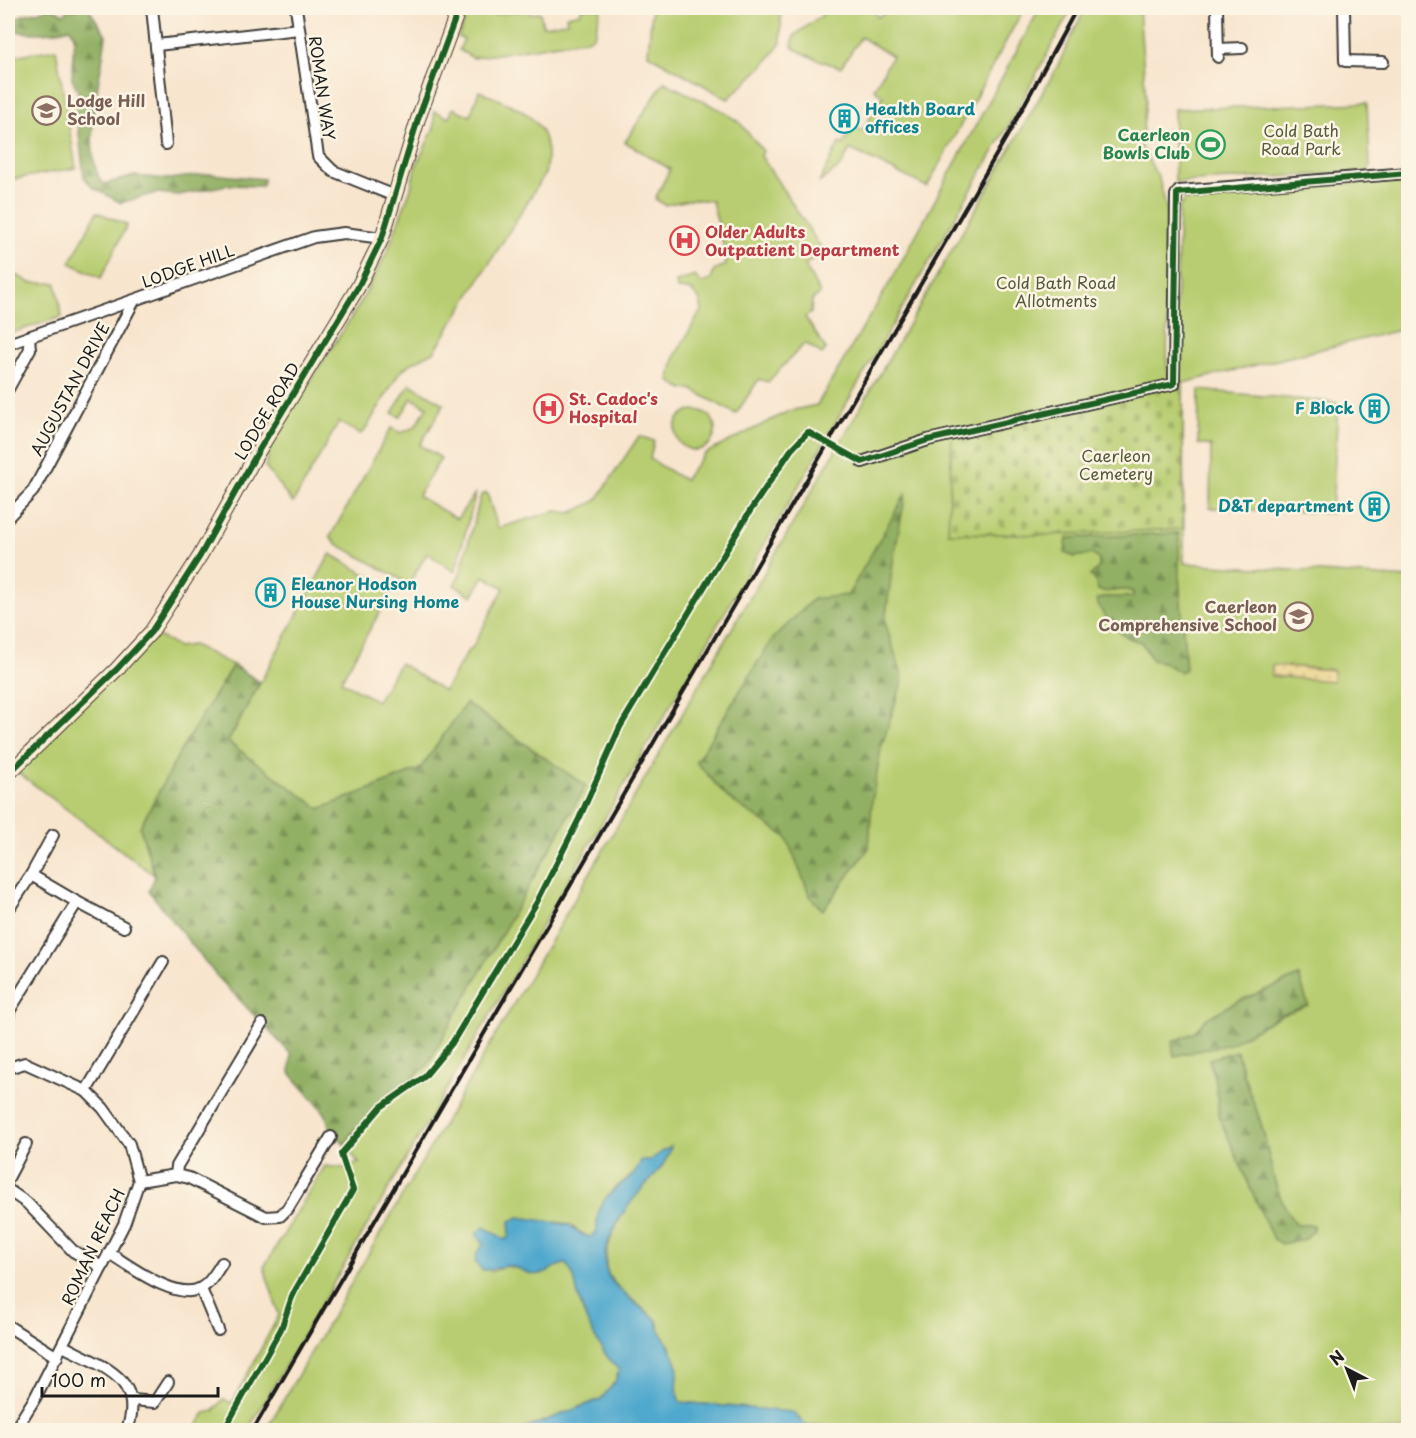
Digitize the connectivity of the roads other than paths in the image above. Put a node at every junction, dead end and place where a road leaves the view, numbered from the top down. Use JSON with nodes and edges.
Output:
{"nodes":[{"id":1,"x":152,"y":8,"type":"edge"},
{"id":2,"x":296,"y":8,"type":"edge"},
{"id":3,"x":459,"y":8,"type":"edge"},
{"id":4,"x":1217,"y":8,"type":"edge"},
{"id":5,"x":1344,"y":8,"type":"edge"},
{"id":6,"x":298,"y":29,"type":"junction"},
{"id":7,"x":157,"y":45,"type":"junction"},
{"id":8,"x":1242,"y":48,"type":"dead end"},
{"id":9,"x":1383,"y":62,"type":"dead end"},
{"id":10,"x":166,"y":144,"type":"dead end"},
{"id":11,"x":1408,"y":173,"type":"edge"},
{"id":12,"x":395,"y":196,"type":"junction"},
{"id":13,"x":382,"y":238,"type":"junction"},
{"id":14,"x":134,"y":301,"type":"junction"},
{"id":15,"x":28,"y":337,"type":"junction"},
{"id":16,"x":8,"y":344,"type":"edge"},
{"id":17,"x":8,"y":389,"type":"edge"},
{"id":18,"x":862,"y":462,"type":"dead end"},
{"id":19,"x":8,"y":517,"type":"edge"},
{"id":20,"x":8,"y":774,"type":"edge"},
{"id":21,"x":53,"y":836,"type":"dead end"},
{"id":22,"x":31,"y":874,"type":"junction"},
{"id":23,"x":77,"y":902,"type":"junction"},
{"id":24,"x":8,"y":909,"type":"edge"},
{"id":25,"x":124,"y":927,"type":"dead end"},
{"id":26,"x":163,"y":962,"type":"dead end"},
{"id":27,"x":8,"y":1019,"type":"edge"},
{"id":28,"x":262,"y":1024,"type":"dead end"},
{"id":29,"x":8,"y":1064,"type":"edge"},
{"id":30,"x":86,"y":1091,"type":"junction"},
{"id":31,"x":331,"y":1137,"type":"dead end"},
{"id":32,"x":26,"y":1144,"type":"dead end"},
{"id":33,"x":176,"y":1175,"type":"junction"},
{"id":34,"x":8,"y":1178,"type":"edge"},
{"id":35,"x":139,"y":1181,"type":"junction"},
{"id":36,"x":8,"y":1190,"type":"edge"},
{"id":37,"x":109,"y":1253,"type":"junction"},
{"id":38,"x":222,"y":1263,"type":"dead end"},
{"id":39,"x":102,"y":1267,"type":"junction"},
{"id":40,"x":201,"y":1289,"type":"junction"},
{"id":41,"x":8,"y":1326,"type":"edge"},
{"id":42,"x":218,"y":1330,"type":"dead end"},
{"id":43,"x":63,"y":1346,"type":"junction"},
{"id":44,"x":57,"y":1357,"type":"junction"},
{"id":45,"x":168,"y":1382,"type":"dead end"},
{"id":46,"x":133,"y":1400,"type":"junction"},
{"id":47,"x":15,"y":1431,"type":"edge"},
{"id":48,"x":127,"y":1431,"type":"edge"}],
"edges":[{"from":1,"to":7,"type":"street"},
{"from":2,"to":6,"type":"street","name":"ROMAN WAY"},
{"from":3,"to":12,"type":"street","name":"LODGE ROAD"},
{"from":4,"to":8,"type":"street"},
{"from":5,"to":9,"type":"street"},
{"from":6,"to":7,"type":"street"},
{"from":6,"to":12,"type":"street","name":"ROMAN WAY"},
{"from":7,"to":10,"type":"street"},
{"from":11,"to":18,"type":"street"},
{"from":12,"to":13,"type":"street","name":"LODGE ROAD"},
{"from":13,"to":14,"type":"street","name":"LODGE HILL"},
{"from":13,"to":20,"type":"street","name":"LODGE ROAD"},
{"from":14,"to":15,"type":"street","name":"LODGE HILL"},
{"from":14,"to":19,"type":"street","name":"AUGUSTAN DRIVE"},
{"from":15,"to":16,"type":"street","name":"LODGE HILL"},
{"from":15,"to":17,"type":"street"},
{"from":21,"to":22,"type":"street"},
{"from":22,"to":23,"type":"street"},
{"from":22,"to":24,"type":"street"},
{"from":23,"to":25,"type":"street"},
{"from":23,"to":27,"type":"street"},
{"from":26,"to":30,"type":"street"},
{"from":28,"to":33,"type":"street"},
{"from":29,"to":30,"type":"street","name":"ROMAN REACH"},
{"from":30,"to":35,"type":"street","name":"ROMAN REACH"},
{"from":31,"to":33,"type":"street"},
{"from":32,"to":34,"type":"street"},
{"from":33,"to":35,"type":"street"},
{"from":35,"to":37,"type":"street","name":"ROMAN REACH"},
{"from":36,"to":39,"type":"street"},
{"from":37,"to":39,"type":"street","name":"ROMAN REACH"},
{"from":37,"to":40,"type":"street"},
{"from":38,"to":40,"type":"street"},
{"from":39,"to":43,"type":"street","name":"ROMAN REACH"},
{"from":40,"to":42,"type":"street"},
{"from":41,"to":44,"type":"street"},
{"from":43,"to":44,"type":"street","name":"ROMAN REACH"},
{"from":43,"to":46,"type":"street"},
{"from":44,"to":47,"type":"street","name":"ROMAN REACH"},
{"from":45,"to":46,"type":"street"},
{"from":46,"to":48,"type":"street"}]}
